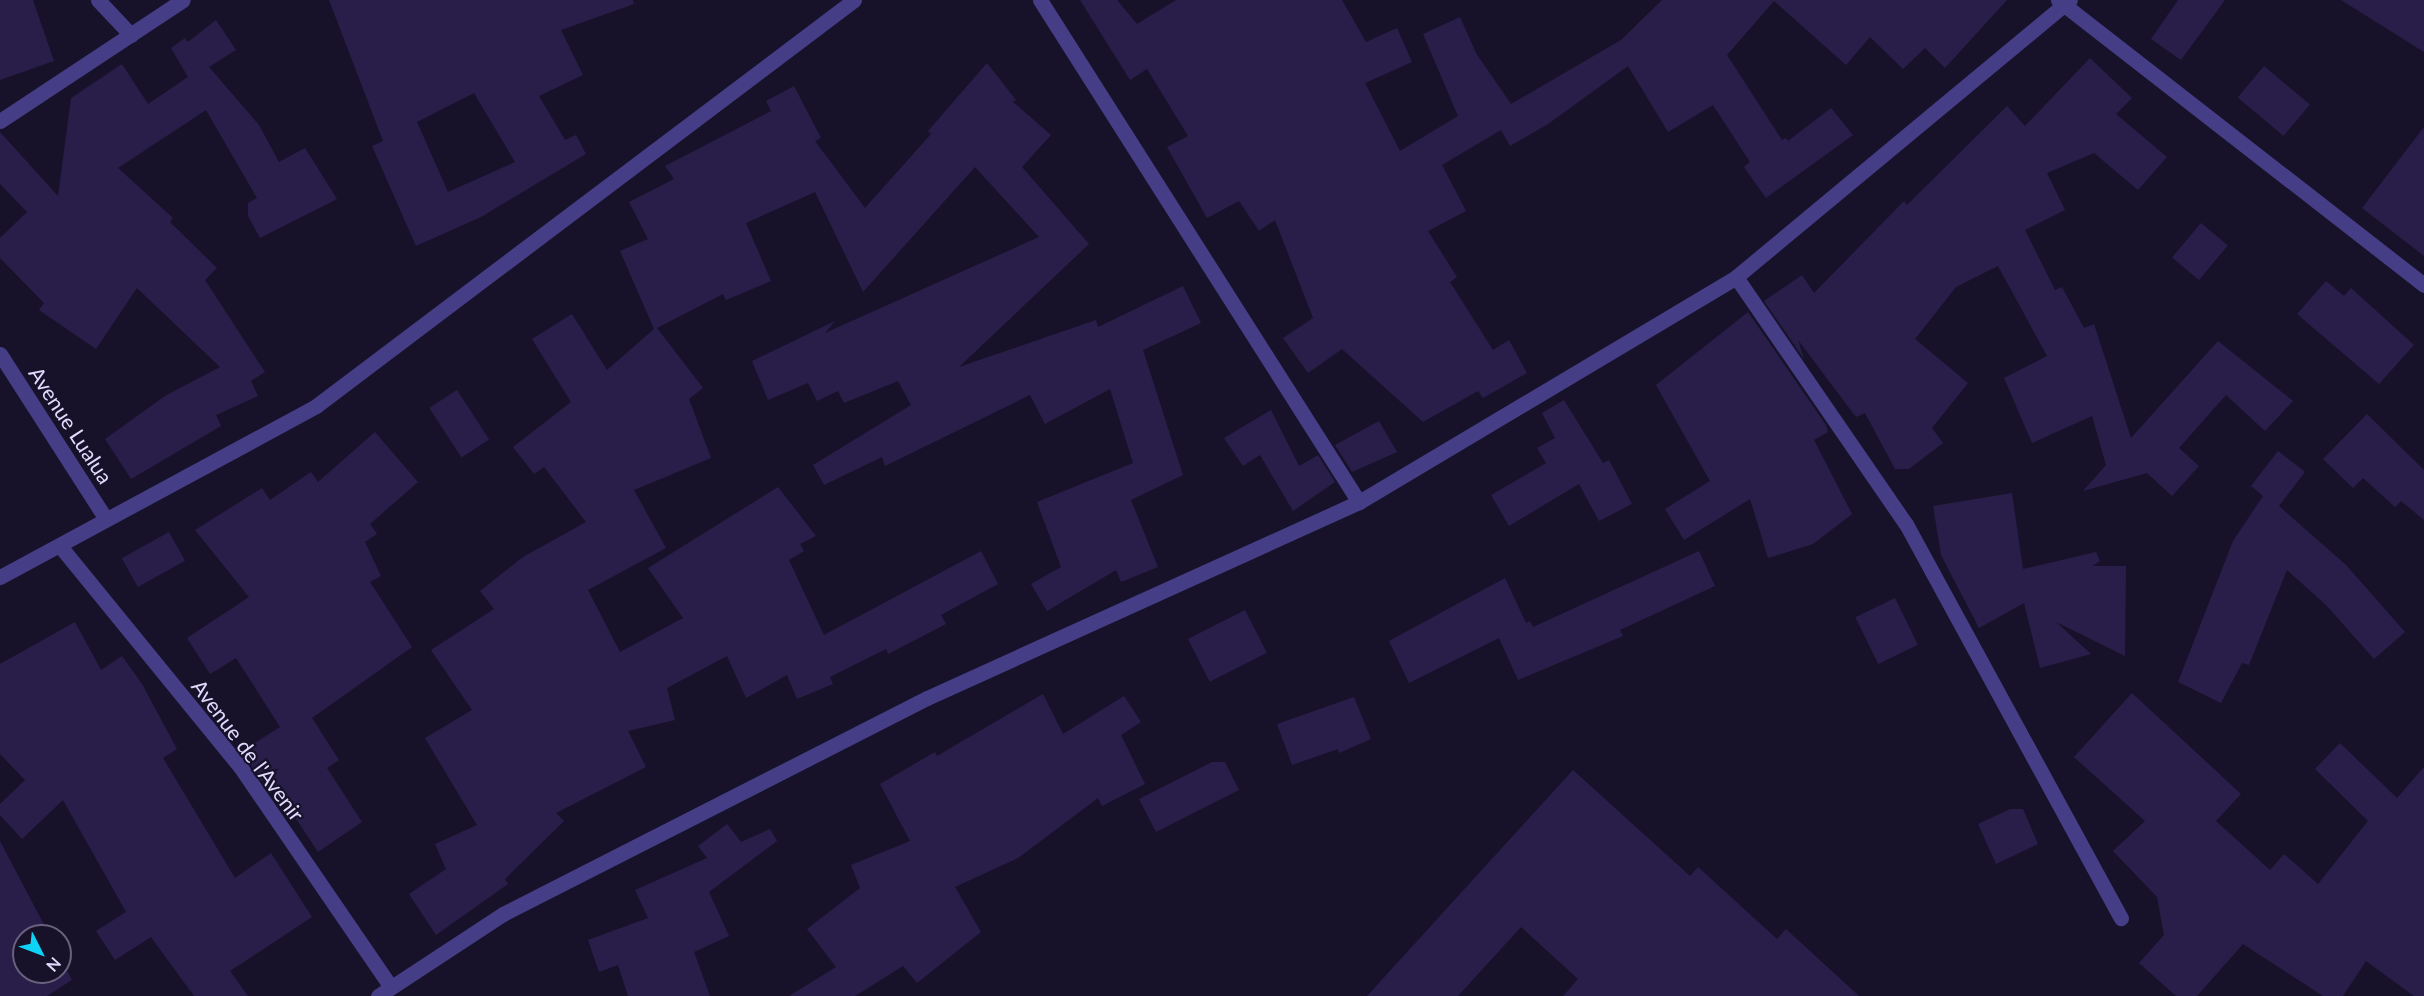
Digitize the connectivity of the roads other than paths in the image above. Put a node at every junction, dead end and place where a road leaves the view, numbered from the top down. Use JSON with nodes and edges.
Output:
{"nodes":[{"id":1,"x":98,"y":0,"type":"edge"},
{"id":2,"x":183,"y":0,"type":"edge"},
{"id":3,"x":854,"y":0,"type":"edge"},
{"id":4,"x":1040,"y":0,"type":"edge"},
{"id":5,"x":2063,"y":2,"type":"edge"},
{"id":6,"x":131,"y":35,"type":"junction"},
{"id":7,"x":0,"y":121,"type":"edge"},
{"id":8,"x":1736,"y":278,"type":"junction"},
{"id":9,"x":2424,"y":285,"type":"edge"},
{"id":10,"x":0,"y":354,"type":"edge"},
{"id":11,"x":1359,"y":502,"type":"junction"},
{"id":12,"x":106,"y":519,"type":"junction"},
{"id":13,"x":60,"y":546,"type":"junction"},
{"id":14,"x":0,"y":578,"type":"edge"},
{"id":15,"x":2121,"y":918,"type":"dead end"},
{"id":16,"x":391,"y":987,"type":"junction"},
{"id":17,"x":378,"y":996,"type":"edge"}],
"edges":[{"from":1,"to":6,"type":"street"},
{"from":2,"to":6,"type":"street"},
{"from":3,"to":12,"type":"street"},
{"from":4,"to":11,"type":"street"},
{"from":5,"to":8,"type":"street"},
{"from":5,"to":9,"type":"street"},
{"from":6,"to":7,"type":"street"},
{"from":8,"to":11,"type":"street"},
{"from":8,"to":15,"type":"street"},
{"from":10,"to":12,"type":"street","name":"Avenue Lualua"},
{"from":11,"to":16,"type":"street"},
{"from":12,"to":13,"type":"street"},
{"from":13,"to":14,"type":"street"},
{"from":13,"to":16,"type":"street","name":"Avenue de l'Avenir"},
{"from":16,"to":17,"type":"street"}]}
